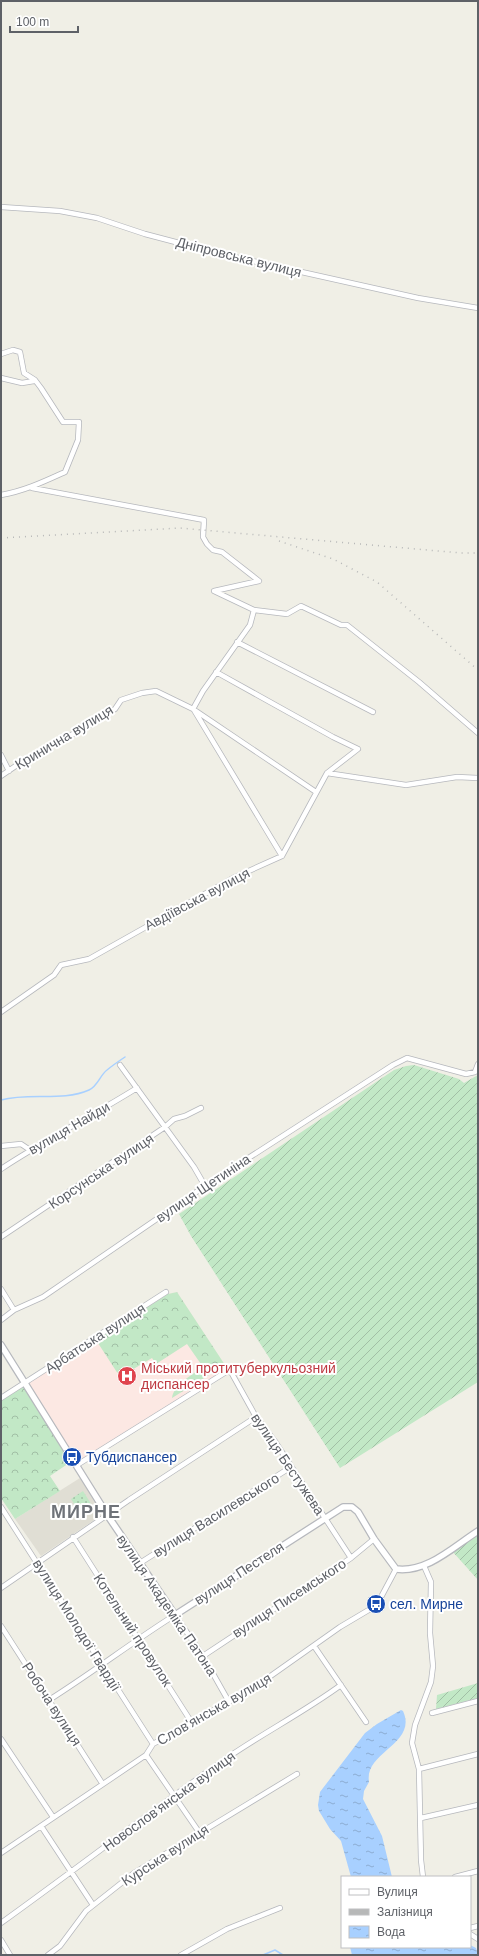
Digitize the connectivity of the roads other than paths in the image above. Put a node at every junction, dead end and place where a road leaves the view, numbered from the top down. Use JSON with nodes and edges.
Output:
{"nodes":[{"id":1,"x":1,"y":207,"type":"edge"},
{"id":2,"x":478,"y":308,"type":"edge"},
{"id":3,"x":1,"y":354,"type":"edge"},
{"id":4,"x":1,"y":378,"type":"edge"},
{"id":5,"x":35,"y":380,"type":"junction"},
{"id":6,"x":32,"y":488,"type":"junction"},
{"id":7,"x":1,"y":495,"type":"edge"},
{"id":8,"x":254,"y":610,"type":"junction"},
{"id":9,"x":237,"y":642,"type":"junction"},
{"id":10,"x":216,"y":672,"type":"junction"},
{"id":11,"x":193,"y":709,"type":"junction"},
{"id":12,"x":373,"y":712,"type":"dead end"},
{"id":13,"x":478,"y":733,"type":"edge"},
{"id":14,"x":1,"y":755,"type":"edge"},
{"id":15,"x":9,"y":771,"type":"junction"},
{"id":16,"x":327,"y":773,"type":"junction"},
{"id":17,"x":1,"y":776,"type":"edge"},
{"id":18,"x":478,"y":778,"type":"edge"},
{"id":19,"x":316,"y":792,"type":"junction"},
{"id":20,"x":282,"y":856,"type":"junction"},
{"id":21,"x":1,"y":1012,"type":"edge"},
{"id":22,"x":478,"y":1064,"type":"edge"},
{"id":23,"x":120,"y":1065,"type":"dead end"},
{"id":24,"x":137,"y":1088,"type":"junction"},
{"id":25,"x":201,"y":1108,"type":"dead end"},
{"id":26,"x":165,"y":1127,"type":"junction"},
{"id":27,"x":1,"y":1146,"type":"edge"},
{"id":28,"x":30,"y":1150,"type":"junction"},
{"id":29,"x":1,"y":1169,"type":"edge"},
{"id":30,"x":205,"y":1186,"type":"junction"},
{"id":31,"x":1,"y":1237,"type":"edge"},
{"id":32,"x":1,"y":1289,"type":"edge"},
{"id":33,"x":166,"y":1292,"type":"dead end"},
{"id":34,"x":14,"y":1310,"type":"junction"},
{"id":35,"x":1,"y":1320,"type":"edge"},
{"id":36,"x":1,"y":1346,"type":"edge"},
{"id":37,"x":24,"y":1383,"type":"junction"},
{"id":38,"x":1,"y":1398,"type":"edge"},
{"id":39,"x":256,"y":1417,"type":"junction"},
{"id":40,"x":77,"y":1465,"type":"junction"},
{"id":41,"x":291,"y":1467,"type":"junction"},
{"id":42,"x":1,"y":1507,"type":"edge"},
{"id":43,"x":108,"y":1516,"type":"junction"},
{"id":44,"x":324,"y":1518,"type":"junction"},
{"id":45,"x":478,"y":1530,"type":"edge"},
{"id":46,"x":73,"y":1537,"type":"junction"},
{"id":47,"x":374,"y":1538,"type":"junction"},
{"id":48,"x":351,"y":1558,"type":"junction"},
{"id":49,"x":38,"y":1563,"type":"junction"},
{"id":50,"x":140,"y":1563,"type":"junction"},
{"id":51,"x":424,"y":1566,"type":"junction"},
{"id":52,"x":396,"y":1569,"type":"junction"},
{"id":53,"x":1,"y":1588,"type":"edge"},
{"id":54,"x":175,"y":1615,"type":"junction"},
{"id":55,"x":1,"y":1626,"type":"edge"},
{"id":56,"x":137,"y":1639,"type":"junction"},
{"id":57,"x":314,"y":1646,"type":"junction"},
{"id":58,"x":203,"y":1656,"type":"junction"},
{"id":59,"x":102,"y":1665,"type":"junction"},
{"id":60,"x":341,"y":1685,"type":"junction"},
{"id":61,"x":49,"y":1700,"type":"junction"},
{"id":62,"x":478,"y":1701,"type":"edge"},
{"id":63,"x":229,"y":1702,"type":"junction"},
{"id":64,"x":432,"y":1713,"type":"dead end"},
{"id":65,"x":366,"y":1722,"type":"dead end"},
{"id":66,"x":192,"y":1723,"type":"junction"},
{"id":67,"x":1,"y":1738,"type":"edge"},
{"id":68,"x":153,"y":1744,"type":"junction"},
{"id":69,"x":478,"y":1754,"type":"edge"},
{"id":70,"x":146,"y":1755,"type":"junction"},
{"id":71,"x":419,"y":1769,"type":"junction"},
{"id":72,"x":297,"y":1774,"type":"dead end"},
{"id":73,"x":102,"y":1783,"type":"junction"},
{"id":74,"x":175,"y":1796,"type":"junction"},
{"id":75,"x":478,"y":1805,"type":"edge"},
{"id":76,"x":53,"y":1817,"type":"junction"},
{"id":77,"x":421,"y":1818,"type":"junction"},
{"id":78,"x":41,"y":1826,"type":"junction"},
{"id":79,"x":199,"y":1832,"type":"junction"},
{"id":80,"x":2,"y":1851,"type":"edge"},
{"id":81,"x":478,"y":1871,"type":"edge"},
{"id":82,"x":70,"y":1872,"type":"junction"},
{"id":83,"x":423,"y":1876,"type":"edge"},
{"id":84,"x":459,"y":1876,"type":"edge"},
{"id":85,"x":93,"y":1905,"type":"junction"},
{"id":86,"x":280,"y":1908,"type":"dead end"},
{"id":87,"x":1,"y":1923,"type":"edge"},
{"id":88,"x":1,"y":1940,"type":"edge"},
{"id":89,"x":10,"y":1955,"type":"edge"},
{"id":90,"x":48,"y":1955,"type":"edge"},
{"id":91,"x":180,"y":1955,"type":"edge"}],
"edges":[{"from":1,"to":2,"type":"street","name":"Дніпровська вулиця"},
{"from":3,"to":5,"type":"street"},
{"from":4,"to":5,"type":"street"},
{"from":5,"to":6,"type":"street"},
{"from":6,"to":7,"type":"street"},
{"from":6,"to":8,"type":"street"},
{"from":8,"to":9,"type":"street"},
{"from":8,"to":13,"type":"street"},
{"from":9,"to":10,"type":"street"},
{"from":9,"to":12,"type":"street"},
{"from":10,"to":11,"type":"street"},
{"from":10,"to":16,"type":"street"},
{"from":11,"to":15,"type":"street","name":"Кринична вулиця"},
{"from":11,"to":19,"type":"street","name":"Кринична вулиця"},
{"from":11,"to":20,"type":"street"},
{"from":14,"to":15,"type":"street"},
{"from":15,"to":17,"type":"street","name":"Кринична вулиця"},
{"from":16,"to":18,"type":"street"},
{"from":16,"to":19,"type":"street"},
{"from":19,"to":20,"type":"street"},
{"from":20,"to":21,"type":"street","name":"Авдіївська вулиця"},
{"from":22,"to":30,"type":"street","name":"вулиця Щетиніна"},
{"from":23,"to":24,"type":"street"},
{"from":24,"to":26,"type":"street"},
{"from":24,"to":28,"type":"street","name":"вулиця Найди"},
{"from":25,"to":26,"type":"street","name":"Корсунська вулиця"},
{"from":26,"to":30,"type":"street"},
{"from":26,"to":31,"type":"street","name":"Корсунська вулиця"},
{"from":27,"to":28,"type":"street"},
{"from":28,"to":29,"type":"street","name":"вулиця Найди"},
{"from":30,"to":34,"type":"street","name":"вулиця Щетиніна"},
{"from":32,"to":34,"type":"street"},
{"from":33,"to":37,"type":"street","name":"Арбатська вулиця"},
{"from":34,"to":35,"type":"street","name":"вулиця Щетиніна"},
{"from":36,"to":37,"type":"street","name":"вулиця Академіка Патона"},
{"from":37,"to":38,"type":"street","name":"Арбатська вулиця"},
{"from":37,"to":40,"type":"street","name":"вулиця Академіка Патона"},
{"from":39,"to":40,"type":"street","name":"вулиця Бестужева"},
{"from":39,"to":41,"type":"street","name":"вулиця Бестужева"},
{"from":39,"to":43,"type":"street"},
{"from":40,"to":43,"type":"street","name":"вулиця Академіка Патона"},
{"from":41,"to":44,"type":"street","name":"вулиця Бестужева"},
{"from":41,"to":50,"type":"street","name":"вулиця Василевського"},
{"from":42,"to":49,"type":"street","name":"вулиця Молодої Гвардії"},
{"from":43,"to":46,"type":"street"},
{"from":43,"to":50,"type":"street","name":"вулиця Академіка Патона"},
{"from":44,"to":47,"type":"street","name":"вулиця Пестеля"},
{"from":44,"to":48,"type":"street","name":"вулиця Бестужева"},
{"from":44,"to":54,"type":"street","name":"вулиця Пестеля"},
{"from":45,"to":51,"type":"street"},
{"from":46,"to":49,"type":"street"},
{"from":46,"to":56,"type":"street","name":"Котельний провулок"},
{"from":47,"to":48,"type":"street","name":"вулиця Писемського"},
{"from":47,"to":52,"type":"street"},
{"from":48,"to":58,"type":"street","name":"вулиця Писемського"},
{"from":49,"to":53,"type":"street"},
{"from":49,"to":59,"type":"street","name":"вулиця Молодої Гвардії"},
{"from":50,"to":54,"type":"street","name":"вулиця Академіка Патона"},
{"from":51,"to":52,"type":"street"},
{"from":51,"to":71,"type":"street"},
{"from":52,"to":57,"type":"street","name":"Слов'янська вулиця"},
{"from":54,"to":56,"type":"street","name":"вулиця Пестеля"},
{"from":54,"to":58,"type":"street","name":"вулиця Академіка Патона"},
{"from":55,"to":61,"type":"street","name":"Робоча вулиця"},
{"from":56,"to":59,"type":"street","name":"вулиця Пестеля"},
{"from":56,"to":66,"type":"street","name":"Котельний провулок"},
{"from":57,"to":60,"type":"street"},
{"from":57,"to":63,"type":"street","name":"Слов'янська вулиця"},
{"from":58,"to":63,"type":"street","name":"вулиця Академіка Патона"},
{"from":59,"to":61,"type":"street","name":"вулиця Пестеля"},
{"from":59,"to":68,"type":"street","name":"вулиця Молодої Гвардії"},
{"from":60,"to":65,"type":"street"},
{"from":60,"to":74,"type":"street","name":"Новослов'янська вулиця"},
{"from":61,"to":73,"type":"street","name":"Робоча вулиця"},
{"from":62,"to":64,"type":"street"},
{"from":63,"to":66,"type":"street","name":"Слов'янська вулиця"},
{"from":66,"to":68,"type":"street","name":"Слов'янська вулиця"},
{"from":67,"to":76,"type":"street"},
{"from":68,"to":70,"type":"street","name":"Слов'янська вулиця"},
{"from":69,"to":71,"type":"street"},
{"from":70,"to":73,"type":"street","name":"Слов'янська вулиця"},
{"from":70,"to":74,"type":"street"},
{"from":71,"to":77,"type":"street"},
{"from":72,"to":79,"type":"street","name":"Курська вулиця"},
{"from":73,"to":76,"type":"street","name":"Слов'янська вулиця"},
{"from":74,"to":79,"type":"street"},
{"from":74,"to":82,"type":"street","name":"Новослов'янська вулиця"},
{"from":75,"to":77,"type":"street"},
{"from":76,"to":78,"type":"street","name":"Слов'янська вулиця"},
{"from":77,"to":83,"type":"street"},
{"from":78,"to":80,"type":"street","name":"Слов'янська вулиця"},
{"from":78,"to":82,"type":"street"},
{"from":79,"to":85,"type":"street","name":"Курська вулиця"},
{"from":81,"to":84,"type":"street"},
{"from":82,"to":85,"type":"street"},
{"from":82,"to":87,"type":"street","name":"Новослов'янська вулиця"},
{"from":85,"to":90,"type":"street","name":"Курська вулиця"},
{"from":86,"to":91,"type":"street"},
{"from":88,"to":89,"type":"street"}]}
